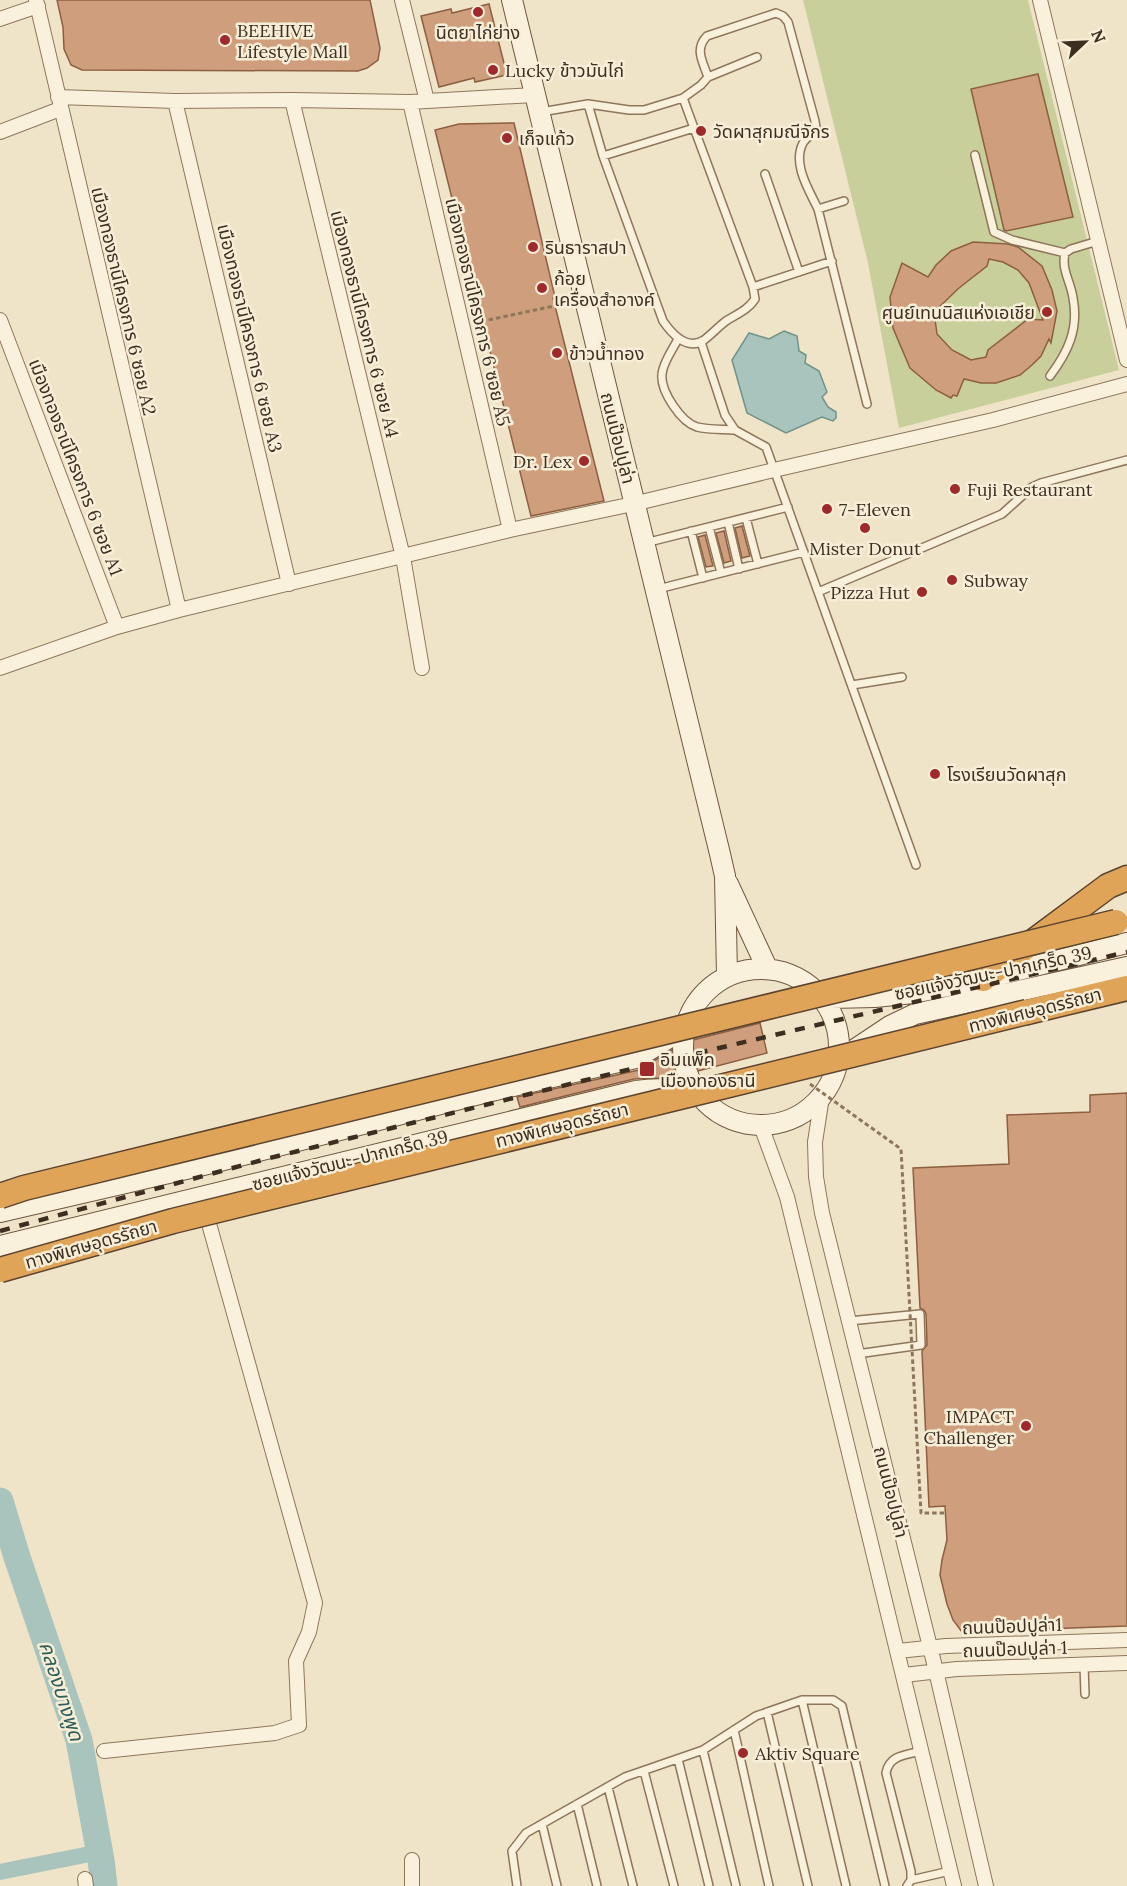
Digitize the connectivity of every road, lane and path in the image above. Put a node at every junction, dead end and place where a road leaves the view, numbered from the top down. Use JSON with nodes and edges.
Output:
{"nodes":[{"id":1,"x":402,"y":0,"type":"edge"},
{"id":2,"x":512,"y":0,"type":"edge"},
{"id":3,"x":1040,"y":0,"type":"edge"},
{"id":4,"x":37,"y":3,"type":"edge"},
{"id":5,"x":0,"y":19,"type":"edge"},
{"id":6,"x":757,"y":57,"type":"dead end"},
{"id":7,"x":708,"y":77,"type":"junction"},
{"id":8,"x":684,"y":98,"type":"junction"},
{"id":9,"x":292,"y":100,"type":"junction"},
{"id":10,"x":175,"y":101,"type":"junction"},
{"id":11,"x":427,"y":101,"type":"junction"},
{"id":12,"x":410,"y":102,"type":"junction"},
{"id":13,"x":59,"y":103,"type":"junction"},
{"id":14,"x":536,"y":103,"type":"junction"},
{"id":15,"x":588,"y":104,"type":"junction"},
{"id":16,"x":694,"y":128,"type":"junction"},
{"id":17,"x":0,"y":132,"type":"edge"},
{"id":18,"x":975,"y":155,"type":"dead end"},
{"id":19,"x":603,"y":156,"type":"junction"},
{"id":20,"x":765,"y":174,"type":"dead end"},
{"id":21,"x":843,"y":201,"type":"dead end"},
{"id":22,"x":818,"y":208,"type":"junction"},
{"id":23,"x":1098,"y":240,"type":"junction"},
{"id":24,"x":1065,"y":253,"type":"junction"},
{"id":25,"x":832,"y":261,"type":"junction"},
{"id":26,"x":799,"y":272,"type":"junction"},
{"id":27,"x":753,"y":287,"type":"junction"},
{"id":28,"x":584,"y":299,"type":"junction"},
{"id":29,"x":0,"y":320,"type":"edge"},
{"id":30,"x":462,"y":326,"type":"junction"},
{"id":31,"x":678,"y":339,"type":"junction"},
{"id":32,"x":701,"y":342,"type":"junction"},
{"id":33,"x":1127,"y":360,"type":"edge"},
{"id":34,"x":1050,"y":376,"type":"dead end"},
{"id":35,"x":1127,"y":384,"type":"edge"},
{"id":36,"x":867,"y":404,"type":"dead end"},
{"id":37,"x":735,"y":430,"type":"junction"},
{"id":38,"x":1127,"y":460,"type":"edge"},
{"id":39,"x":774,"y":470,"type":"junction"},
{"id":40,"x":633,"y":504,"type":"junction"},
{"id":41,"x":788,"y":507,"type":"junction"},
{"id":42,"x":746,"y":518,"type":"junction"},
{"id":43,"x":728,"y":522,"type":"junction"},
{"id":44,"x":709,"y":527,"type":"junction"},
{"id":45,"x":510,"y":530,"type":"junction"},
{"id":46,"x":691,"y":531,"type":"junction"},
{"id":47,"x":643,"y":543,"type":"junction"},
{"id":48,"x":804,"y":552,"type":"junction"},
{"id":49,"x":403,"y":557,"type":"junction"},
{"id":50,"x":758,"y":564,"type":"junction"},
{"id":51,"x":740,"y":568,"type":"junction"},
{"id":52,"x":721,"y":573,"type":"junction"},
{"id":53,"x":703,"y":578,"type":"junction"},
{"id":54,"x":289,"y":584,"type":"junction"},
{"id":55,"x":654,"y":590,"type":"junction"},
{"id":56,"x":818,"y":592,"type":"junction"},
{"id":57,"x":179,"y":610,"type":"junction"},
{"id":58,"x":117,"y":627,"type":"junction"},
{"id":59,"x":0,"y":668,"type":"edge"},
{"id":60,"x":422,"y":668,"type":"dead end"},
{"id":61,"x":902,"y":677,"type":"dead end"},
{"id":62,"x":852,"y":685,"type":"junction"},
{"id":63,"x":916,"y":865,"type":"dead end"},
{"id":64,"x":725,"y":876,"type":"junction"},
{"id":65,"x":1127,"y":878,"type":"edge"},
{"id":66,"x":1123,"y":920,"type":"edge"},
{"id":67,"x":1127,"y":943,"type":"edge"},
{"id":68,"x":1127,"y":967,"type":"edge"},
{"id":69,"x":767,"y":969,"type":"junction"},
{"id":70,"x":727,"y":976,"type":"junction"},
{"id":71,"x":983,"y":979,"type":"junction"},
{"id":72,"x":1127,"y":988,"type":"edge"},
{"id":73,"x":823,"y":999,"type":"junction"},
{"id":74,"x":685,"y":1028,"type":"junction"},
{"id":75,"x":839,"y":1060,"type":"junction"},
{"id":76,"x":805,"y":1081,"type":"dead end"},
{"id":77,"x":700,"y":1096,"type":"junction"},
{"id":78,"x":822,"y":1097,"type":"junction"},
{"id":79,"x":761,"y":1126,"type":"junction"},
{"id":80,"x":0,"y":1196,"type":"edge"},
{"id":81,"x":0,"y":1212,"type":"edge"},
{"id":82,"x":206,"y":1213,"type":"junction"},
{"id":83,"x":0,"y":1246,"type":"edge"},
{"id":84,"x":0,"y":1270,"type":"edge"},
{"id":85,"x":849,"y":1321,"type":"junction"},
{"id":86,"x":857,"y":1354,"type":"junction"},
{"id":87,"x":946,"y":1513,"type":"dead end"},
{"id":88,"x":1127,"y":1640,"type":"edge"},
{"id":89,"x":930,"y":1647,"type":"junction"},
{"id":90,"x":898,"y":1652,"type":"junction"},
{"id":91,"x":1127,"y":1663,"type":"edge"},
{"id":92,"x":1084,"y":1665,"type":"junction"},
{"id":93,"x":936,"y":1671,"type":"junction"},
{"id":94,"x":904,"y":1675,"type":"junction"},
{"id":95,"x":1085,"y":1694,"type":"dead end"},
{"id":96,"x":802,"y":1700,"type":"junction"},
{"id":97,"x":767,"y":1712,"type":"junction"},
{"id":98,"x":734,"y":1730,"type":"junction"},
{"id":99,"x":703,"y":1750,"type":"junction"},
{"id":100,"x":104,"y":1751,"type":"dead end"},
{"id":101,"x":921,"y":1751,"type":"junction"},
{"id":102,"x":678,"y":1759,"type":"junction"},
{"id":103,"x":644,"y":1771,"type":"junction"},
{"id":104,"x":608,"y":1787,"type":"junction"},
{"id":105,"x":577,"y":1804,"type":"junction"},
{"id":106,"x":542,"y":1824,"type":"junction"},
{"id":107,"x":412,"y":1860,"type":"dead end"},
{"id":108,"x":950,"y":1871,"type":"junction"},
{"id":109,"x":909,"y":1883,"type":"edge"},
{"id":110,"x":412,"y":1886,"type":"edge"},
{"id":111,"x":517,"y":1886,"type":"edge"},
{"id":112,"x":557,"y":1886,"type":"edge"},
{"id":113,"x":597,"y":1886,"type":"edge"},
{"id":114,"x":633,"y":1886,"type":"edge"},
{"id":115,"x":674,"y":1886,"type":"edge"},
{"id":116,"x":708,"y":1886,"type":"edge"},
{"id":117,"x":736,"y":1886,"type":"edge"},
{"id":118,"x":769,"y":1886,"type":"edge"},
{"id":119,"x":808,"y":1886,"type":"edge"},
{"id":120,"x":846,"y":1886,"type":"edge"},
{"id":121,"x":885,"y":1886,"type":"edge"},
{"id":122,"x":954,"y":1886,"type":"edge"},
{"id":123,"x":986,"y":1886,"type":"edge"}],
"edges":[{"from":1,"to":11,"type":"street"},
{"from":2,"to":14,"type":"main road","name":"ถนนป๊อปปูล่า"},
{"from":3,"to":23,"type":"street"},
{"from":4,"to":5,"type":"street"},
{"from":4,"to":13,"type":"street","name":"เมืองทองธานีโครงการ 6 ซอย A2"},
{"from":6,"to":7,"type":"lane"},
{"from":7,"to":8,"type":"lane"},
{"from":7,"to":22,"type":"lane"},
{"from":8,"to":15,"type":"lane"},
{"from":8,"to":16,"type":"lane"},
{"from":9,"to":10,"type":"street"},
{"from":9,"to":12,"type":"street"},
{"from":9,"to":49,"type":"street","name":"เมืองทองธานีโครงการ 6 ซอย A4"},
{"from":10,"to":13,"type":"street"},
{"from":10,"to":54,"type":"street","name":"เมืองทองธานีโครงการ 6 ซอย A3"},
{"from":11,"to":12,"type":"street"},
{"from":11,"to":14,"type":"street"},
{"from":12,"to":30,"type":"street","name":"เมืองทองธานีโครงการ 6 ซอย A5"},
{"from":13,"to":17,"type":"street"},
{"from":13,"to":57,"type":"street","name":"เมืองทองธานีโครงการ 6 ซอย A2"},
{"from":14,"to":15,"type":"lane"},
{"from":14,"to":28,"type":"main road","name":"ถนนป๊อปปูล่า"},
{"from":15,"to":19,"type":"lane"},
{"from":16,"to":19,"type":"lane"},
{"from":16,"to":27,"type":"lane"},
{"from":18,"to":24,"type":"lane"},
{"from":19,"to":31,"type":"lane"},
{"from":20,"to":26,"type":"lane"},
{"from":21,"to":22,"type":"lane"},
{"from":22,"to":25,"type":"lane"},
{"from":23,"to":24,"type":"lane"},
{"from":23,"to":33,"type":"street"},
{"from":24,"to":34,"type":"lane"},
{"from":25,"to":26,"type":"lane"},
{"from":25,"to":36,"type":"lane"},
{"from":26,"to":27,"type":"lane"},
{"from":27,"to":32,"type":"lane"},
{"from":28,"to":30,"type":"path"},
{"from":28,"to":40,"type":"main road","name":"ถนนป๊อปปูล่า"},
{"from":29,"to":58,"type":"street","name":"เมืองทองธานีโครงการ 6 ซอย A1"},
{"from":30,"to":45,"type":"street","name":"เมืองทองธานีโครงการ 6 ซอย A5"},
{"from":31,"to":32,"type":"lane"},
{"from":31,"to":37,"type":"lane"},
{"from":32,"to":37,"type":"lane"},
{"from":35,"to":39,"type":"street"},
{"from":37,"to":39,"type":"lane"},
{"from":38,"to":56,"type":"lane"},
{"from":39,"to":40,"type":"street"},
{"from":39,"to":41,"type":"lane"},
{"from":40,"to":45,"type":"street"},
{"from":40,"to":47,"type":"main road","name":"ถนนป๊อปปูล่า"},
{"from":41,"to":42,"type":"lane"},
{"from":41,"to":48,"type":"lane"},
{"from":42,"to":43,"type":"lane"},
{"from":42,"to":50,"type":"lane"},
{"from":43,"to":44,"type":"lane"},
{"from":43,"to":51,"type":"lane"},
{"from":44,"to":46,"type":"lane"},
{"from":44,"to":52,"type":"lane"},
{"from":45,"to":49,"type":"street"},
{"from":46,"to":47,"type":"lane"},
{"from":46,"to":53,"type":"lane"},
{"from":47,"to":55,"type":"main road","name":"ถนนป๊อปปูล่า"},
{"from":48,"to":50,"type":"lane"},
{"from":48,"to":56,"type":"lane"},
{"from":49,"to":54,"type":"street"},
{"from":49,"to":60,"type":"street","name":"เมืองทองธานีโครงการ 6 ซอย A4"},
{"from":50,"to":51,"type":"lane"},
{"from":51,"to":52,"type":"lane"},
{"from":52,"to":53,"type":"lane"},
{"from":53,"to":55,"type":"lane"},
{"from":54,"to":57,"type":"street"},
{"from":55,"to":64,"type":"main road","name":"ถนนป๊อปปูล่า"},
{"from":56,"to":62,"type":"lane"},
{"from":57,"to":58,"type":"street"},
{"from":58,"to":59,"type":"street"},
{"from":61,"to":62,"type":"lane"},
{"from":62,"to":63,"type":"lane"},
{"from":64,"to":69,"type":"main road"},
{"from":64,"to":70,"type":"main road"},
{"from":65,"to":71,"type":"highway"},
{"from":66,"to":80,"type":"highway","bridge":true},
{"from":67,"to":71,"type":"main road","name":"ซอยแจ้งวัฒนะ-ปากเกร็ด 39"},
{"from":68,"to":75,"type":"main road","name":"ซอยแจ้งวัฒนะ-ปากเกร็ด 39"},
{"from":69,"to":70,"type":"main road","name":"ซอยแจ้งวัฒนะ-ปากเกร็ด 39"},
{"from":69,"to":73,"type":"main road","name":"ซอยแจ้งวัฒนะ-ปากเกร็ด 39"},
{"from":70,"to":74,"type":"main road","name":"ซอยแจ้งวัฒนะ-ปากเกร็ด 39"},
{"from":71,"to":73,"type":"main road","name":"ซอยแจ้งวัฒนะ-ปากเกร็ด 39"},
{"from":72,"to":82,"type":"highway","name":"ทางพิเศษอุดรรัถยา","bridge":true},
{"from":73,"to":75,"type":"main road","name":"ซอยแจ้งวัฒนะ-ปากเกร็ด 39"},
{"from":74,"to":77,"type":"main road","name":"ซอยแจ้งวัฒนะ-ปากเกร็ด 39"},
{"from":74,"to":81,"type":"main road","name":"ซอยแจ้งวัฒนะ-ปากเกร็ด 39"},
{"from":75,"to":78,"type":"main road","name":"ซอยแจ้งวัฒนะ-ปากเกร็ด 39"},
{"from":76,"to":87,"type":"path","bridge":true},
{"from":77,"to":79,"type":"main road","name":"ซอยแจ้งวัฒนะ-ปากเกร็ด 39"},
{"from":77,"to":83,"type":"main road","name":"ซอยแจ้งวัฒนะ-ปากเกร็ด 39"},
{"from":78,"to":79,"type":"main road","name":"ซอยแจ้งวัฒนะ-ปากเกร็ด 39"},
{"from":78,"to":85,"type":"street","name":"ถนนป๊อปปูล่า"},
{"from":79,"to":90,"type":"street","name":"ถนนป๊อปปูล่า"},
{"from":82,"to":84,"type":"highway","name":"ทางพิเศษอุดรรัถยา","bridge":true},
{"from":82,"to":100,"type":"street"},
{"from":85,"to":86,"type":"street","name":"ถนนป๊อปปูล่า"},
{"from":85,"to":86,"type":"lane"},
{"from":86,"to":89,"type":"street","name":"ถนนป๊อปปูล่า"},
{"from":88,"to":89,"type":"street","name":"ถนนป๊อปปูล่า1"},
{"from":89,"to":90,"type":"street","name":"ถนนป๊อปปูล่า1"},
{"from":89,"to":93,"type":"street","name":"ถนนป๊อปปูล่า"},
{"from":90,"to":94,"type":"street","name":"ถนนป๊อปปูล่า"},
{"from":91,"to":92,"type":"street","name":"ถนนป๊อปปูล่า 1"},
{"from":92,"to":93,"type":"street","name":"ถนนป๊อปปูล่า 1"},
{"from":92,"to":95,"type":"lane"},
{"from":93,"to":94,"type":"street","name":"ถนนป๊อปปูล่า 1"},
{"from":93,"to":123,"type":"street","name":"ถนนป๊อปปูล่า"},
{"from":94,"to":101,"type":"street","name":"ถนนป๊อปปูล่า"},
{"from":96,"to":97,"type":"lane"},
{"from":96,"to":120,"type":"lane"},
{"from":96,"to":121,"type":"lane"},
{"from":97,"to":98,"type":"lane"},
{"from":97,"to":119,"type":"lane"},
{"from":98,"to":99,"type":"lane"},
{"from":98,"to":118,"type":"lane"},
{"from":99,"to":102,"type":"lane"},
{"from":99,"to":117,"type":"lane"},
{"from":101,"to":108,"type":"street","name":"ถนนป๊อปปูล่า"},
{"from":101,"to":109,"type":"lane"},
{"from":102,"to":103,"type":"lane"},
{"from":102,"to":116,"type":"lane"},
{"from":103,"to":104,"type":"lane"},
{"from":103,"to":115,"type":"lane"},
{"from":104,"to":105,"type":"lane"},
{"from":104,"to":114,"type":"lane"},
{"from":105,"to":106,"type":"lane"},
{"from":105,"to":113,"type":"lane"},
{"from":106,"to":111,"type":"lane"},
{"from":106,"to":112,"type":"lane"},
{"from":107,"to":110,"type":"street"},
{"from":108,"to":109,"type":"lane"},
{"from":108,"to":122,"type":"street","name":"ถนนป๊อปปูล่า"}]}
